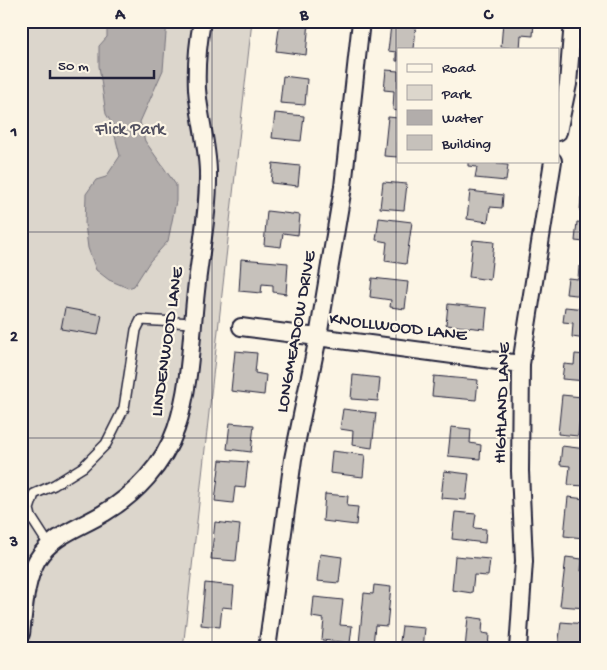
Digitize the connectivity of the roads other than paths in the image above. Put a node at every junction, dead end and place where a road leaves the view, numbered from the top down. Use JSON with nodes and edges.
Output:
{"nodes":[{"id":1,"x":202,"y":21,"type":"edge"},
{"id":2,"x":360,"y":21,"type":"edge"},
{"id":3,"x":574,"y":21,"type":"edge"},
{"id":4,"x":560,"y":122,"type":"edge"},
{"id":5,"x":553,"y":162,"type":"edge"},
{"id":6,"x":192,"y":323,"type":"junction"},
{"id":7,"x":241,"y":327,"type":"dead end"},
{"id":8,"x":318,"y":338,"type":"junction"},
{"id":9,"x":521,"y":364,"type":"junction"},
{"id":10,"x":49,"y":545,"type":"junction"},
{"id":11,"x":21,"y":634,"type":"edge"},
{"id":12,"x":267,"y":649,"type":"edge"},
{"id":13,"x":518,"y":649,"type":"edge"}],
"edges":[{"from":1,"to":6,"type":"street","name":"LINDENWOOD LANE"},
{"from":2,"to":8,"type":"street","name":"LONGMEADOW DRIVE"},
{"from":3,"to":4,"type":"street"},
{"from":5,"to":9,"type":"street","name":"HIGHLAND LANE"},
{"from":6,"to":10,"type":"street","name":"LINDENWOOD LANE"},
{"from":6,"to":10,"type":"lane"},
{"from":7,"to":8,"type":"street","name":"KNOLLWOOD LANE"},
{"from":8,"to":9,"type":"street","name":"KNOLLWOOD LANE"},
{"from":8,"to":12,"type":"street","name":"LONGMEADOW DRIVE"},
{"from":9,"to":13,"type":"street","name":"HIGHLAND LANE"},
{"from":10,"to":11,"type":"street","name":"LINDENWOOD LANE"}]}
